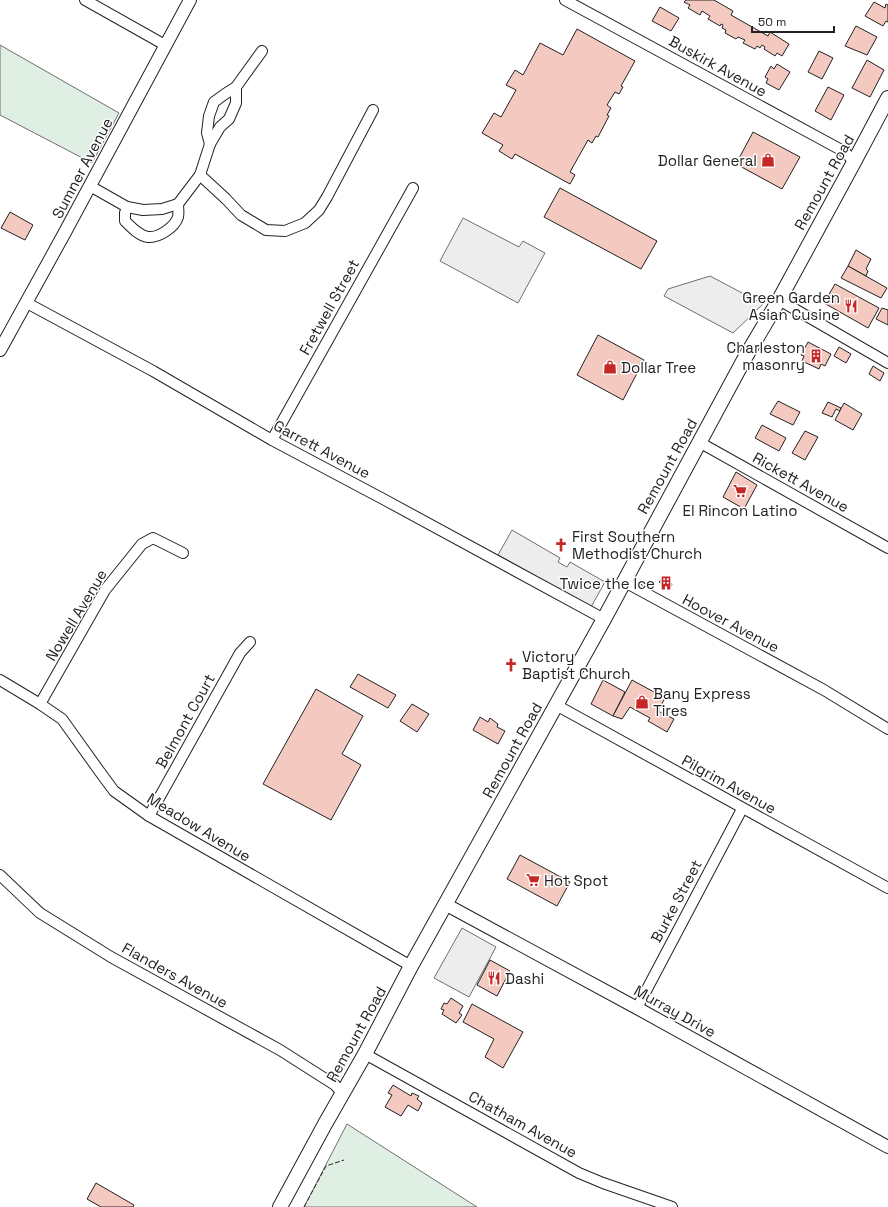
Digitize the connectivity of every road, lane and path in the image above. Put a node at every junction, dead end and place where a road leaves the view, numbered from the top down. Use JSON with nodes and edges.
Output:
{"nodes":[{"id":1,"x":85,"y":0,"type":"edge"},
{"id":2,"x":190,"y":0,"type":"edge"},
{"id":3,"x":565,"y":0,"type":"edge"},
{"id":4,"x":165,"y":45,"type":"junction"},
{"id":5,"x":262,"y":51,"type":"dead end"},
{"id":6,"x":236,"y":87,"type":"junction"},
{"id":7,"x":888,"y":98,"type":"edge"},
{"id":8,"x":373,"y":110,"type":"dead end"},
{"id":9,"x":210,"y":144,"type":"junction"},
{"id":10,"x":854,"y":162,"type":"junction"},
{"id":11,"x":200,"y":176,"type":"junction"},
{"id":12,"x":90,"y":186,"type":"junction"},
{"id":13,"x":413,"y":188,"type":"dead end"},
{"id":14,"x":178,"y":204,"type":"junction"},
{"id":15,"x":127,"y":207,"type":"junction"},
{"id":16,"x":779,"y":300,"type":"junction"},
{"id":17,"x":27,"y":303,"type":"junction"},
{"id":18,"x":0,"y":350,"type":"edge"},
{"id":19,"x":888,"y":363,"type":"edge"},
{"id":20,"x":272,"y":440,"type":"junction"},
{"id":21,"x":699,"y":442,"type":"junction"},
{"id":22,"x":888,"y":548,"type":"edge"},
{"id":23,"x":183,"y":553,"type":"dead end"},
{"id":24,"x":623,"y":581,"type":"junction"},
{"id":25,"x":604,"y":619,"type":"junction"},
{"id":26,"x":250,"y":642,"type":"dead end"},
{"id":27,"x":0,"y":680,"type":"edge"},
{"id":28,"x":40,"y":704,"type":"junction"},
{"id":29,"x":556,"y":705,"type":"junction"},
{"id":30,"x":888,"y":728,"type":"edge"},
{"id":31,"x":742,"y":809,"type":"junction"},
{"id":32,"x":149,"y":816,"type":"junction"},
{"id":33,"x":0,"y":875,"type":"edge"},
{"id":34,"x":888,"y":888,"type":"edge"},
{"id":35,"x":445,"y":904,"type":"junction"},
{"id":36,"x":411,"y":966,"type":"junction"},
{"id":37,"x":637,"y":1008,"type":"junction"},
{"id":38,"x":365,"y":1054,"type":"junction"},
{"id":39,"x":342,"y":1093,"type":"junction"},
{"id":40,"x":888,"y":1147,"type":"edge"},
{"id":41,"x":280,"y":1207,"type":"edge"},
{"id":42,"x":672,"y":1207,"type":"edge"}],
"edges":[{"from":1,"to":4,"type":"street"},
{"from":2,"to":4,"type":"street","name":"Sumner Avenue"},
{"from":3,"to":10,"type":"street","name":"Buskirk Avenue"},
{"from":4,"to":12,"type":"street","name":"Sumner Avenue"},
{"from":5,"to":6,"type":"street"},
{"from":6,"to":9,"type":"street"},
{"from":6,"to":9,"type":"street"},
{"from":7,"to":10,"type":"main road","name":"Remount Road"},
{"from":8,"to":11,"type":"street"},
{"from":9,"to":11,"type":"street"},
{"from":10,"to":16,"type":"main road","name":"Remount Road"},
{"from":11,"to":14,"type":"street"},
{"from":12,"to":15,"type":"street"},
{"from":12,"to":17,"type":"street","name":"Sumner Avenue"},
{"from":13,"to":20,"type":"street","name":"Fretwell Street"},
{"from":14,"to":15,"type":"street"},
{"from":14,"to":15,"type":"street"},
{"from":16,"to":19,"type":"street"},
{"from":16,"to":21,"type":"main road","name":"Remount Road"},
{"from":17,"to":18,"type":"street","name":"Sumner Avenue"},
{"from":17,"to":20,"type":"street","name":"Garrett Avenue"},
{"from":20,"to":25,"type":"street","name":"Garrett Avenue"},
{"from":21,"to":22,"type":"street","name":"Rickett Avenue"},
{"from":21,"to":24,"type":"main road","name":"Remount Road"},
{"from":23,"to":28,"type":"street","name":"Nowell Avenue"},
{"from":24,"to":25,"type":"main road","name":"Remount Road"},
{"from":24,"to":30,"type":"street","name":"Hoover Avenue"},
{"from":25,"to":29,"type":"main road","name":"Remount Road"},
{"from":26,"to":32,"type":"street","name":"Belmont Court"},
{"from":27,"to":28,"type":"street","name":"Meadow Avenue"},
{"from":28,"to":32,"type":"street","name":"Meadow Avenue"},
{"from":29,"to":31,"type":"street","name":"Pilgrim Avenue"},
{"from":29,"to":35,"type":"main road","name":"Remount Road"},
{"from":31,"to":34,"type":"street","name":"Pilgrim Avenue"},
{"from":31,"to":37,"type":"street","name":"Burke Street"},
{"from":32,"to":36,"type":"street","name":"Meadow Avenue"},
{"from":33,"to":39,"type":"street","name":"Flanders Avenue"},
{"from":35,"to":36,"type":"main road","name":"Remount Road"},
{"from":35,"to":37,"type":"street","name":"Murray Drive"},
{"from":36,"to":38,"type":"main road","name":"Remount Road"},
{"from":37,"to":40,"type":"street","name":"Murray Drive"},
{"from":38,"to":39,"type":"main road","name":"Remount Road"},
{"from":38,"to":42,"type":"street","name":"Chatham Avenue"},
{"from":39,"to":41,"type":"main road","name":"Remount Road"}]}
